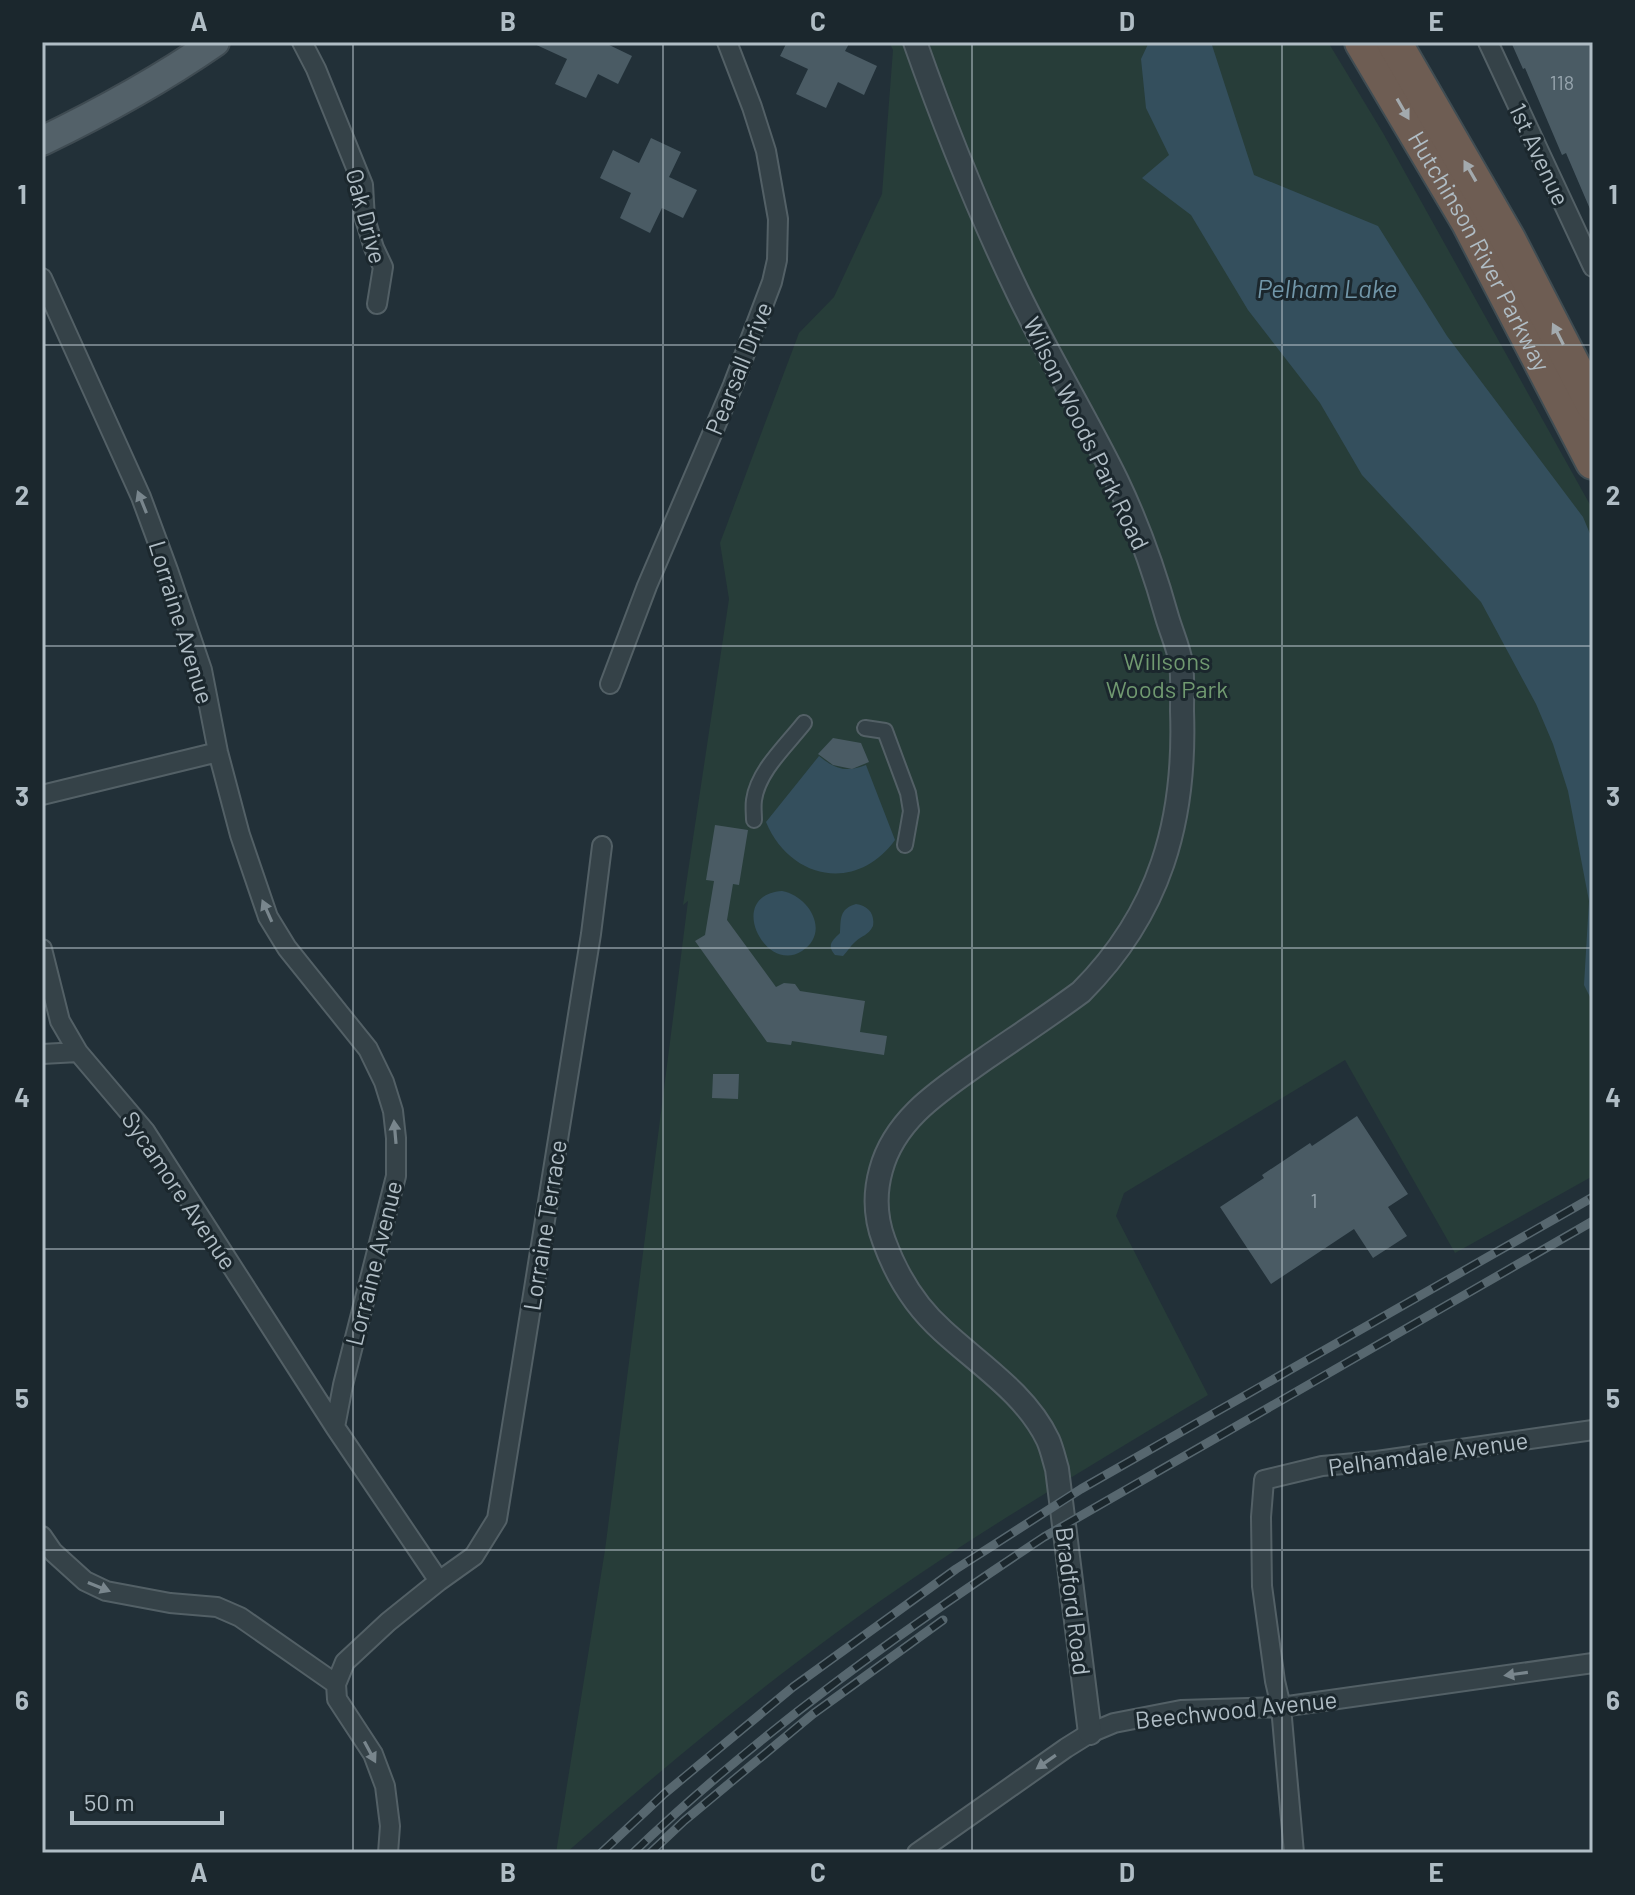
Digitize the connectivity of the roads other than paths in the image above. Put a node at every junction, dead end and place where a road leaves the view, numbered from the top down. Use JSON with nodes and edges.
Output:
{"nodes":[{"id":1,"x":215,"y":42,"type":"edge"},
{"id":2,"x":302,"y":42,"type":"edge"},
{"id":3,"x":727,"y":42,"type":"edge"},
{"id":4,"x":915,"y":42,"type":"edge"},
{"id":5,"x":1362,"y":42,"type":"edge"},
{"id":6,"x":1394,"y":42,"type":"edge"},
{"id":7,"x":1488,"y":42,"type":"edge"},
{"id":8,"x":42,"y":141,"type":"edge"},
{"id":9,"x":1593,"y":267,"type":"edge"},
{"id":10,"x":42,"y":278,"type":"edge"},
{"id":11,"x":377,"y":304,"type":"dead end"},
{"id":12,"x":1593,"y":404,"type":"edge"},
{"id":13,"x":1593,"y":462,"type":"edge"},
{"id":14,"x":610,"y":684,"type":"dead end"},
{"id":15,"x":804,"y":723,"type":"dead end"},
{"id":16,"x":865,"y":728,"type":"dead end"},
{"id":17,"x":218,"y":752,"type":"junction"},
{"id":18,"x":42,"y":795,"type":"edge"},
{"id":19,"x":754,"y":820,"type":"dead end"},
{"id":20,"x":905,"y":845,"type":"dead end"},
{"id":21,"x":602,"y":846,"type":"dead end"},
{"id":22,"x":42,"y":949,"type":"edge"},
{"id":23,"x":78,"y":1052,"type":"junction"},
{"id":24,"x":42,"y":1054,"type":"edge"},
{"id":25,"x":335,"y":1427,"type":"junction"},
{"id":26,"x":1593,"y":1430,"type":"edge"},
{"id":27,"x":1057,"y":1469,"type":"joint"},
{"id":28,"x":42,"y":1536,"type":"edge"},
{"id":29,"x":439,"y":1581,"type":"junction"},
{"id":30,"x":1593,"y":1663,"type":"edge"},
{"id":31,"x":336,"y":1684,"type":"junction"},
{"id":32,"x":1281,"y":1707,"type":"junction"},
{"id":33,"x":1090,"y":1733,"type":"junction"},
{"id":34,"x":388,"y":1853,"type":"edge"},
{"id":35,"x":917,"y":1853,"type":"edge"},
{"id":36,"x":1294,"y":1853,"type":"edge"}],
"edges":[{"from":1,"to":8,"type":"main road"},
{"from":2,"to":11,"type":"street","name":"Oak Drive"},
{"from":3,"to":14,"type":"street","name":"Pearsall Drive"},
{"from":4,"to":27,"type":"street","name":"Wilson Woods Park Road"},
{"from":5,"to":13,"type":"highway","name":"Hutchinson River Parkway","one_way":true},
{"from":12,"to":6,"type":"highway","name":"Hutchinson River Parkway","one_way":true},
{"from":7,"to":9,"type":"street","name":"1st Avenue"},
{"from":17,"to":10,"type":"street","name":"Lorraine Avenue","one_way":true},
{"from":15,"to":19,"type":"street"},
{"from":16,"to":20,"type":"street"},
{"from":17,"to":18,"type":"street"},
{"from":25,"to":17,"type":"street","name":"Lorraine Avenue","one_way":true},
{"from":21,"to":29,"type":"street","name":"Lorraine Terrace"},
{"from":22,"to":23,"type":"street","name":"Sycamore Avenue"},
{"from":23,"to":24,"type":"street"},
{"from":23,"to":25,"type":"street","name":"Sycamore Avenue"},
{"from":25,"to":29,"type":"street"},
{"from":26,"to":32,"type":"street","name":"Pelhamdale Avenue"},
{"from":27,"to":33,"type":"street","name":"Bradford Road"},
{"from":28,"to":31,"type":"street","one_way":true},
{"from":29,"to":31,"type":"street"},
{"from":30,"to":32,"type":"street","name":"Beechwood Avenue","one_way":true},
{"from":31,"to":34,"type":"street","one_way":true},
{"from":32,"to":33,"type":"street","name":"Beechwood Avenue"},
{"from":32,"to":36,"type":"street"},
{"from":33,"to":35,"type":"street","name":"Beechwood Avenue","one_way":true}]}
